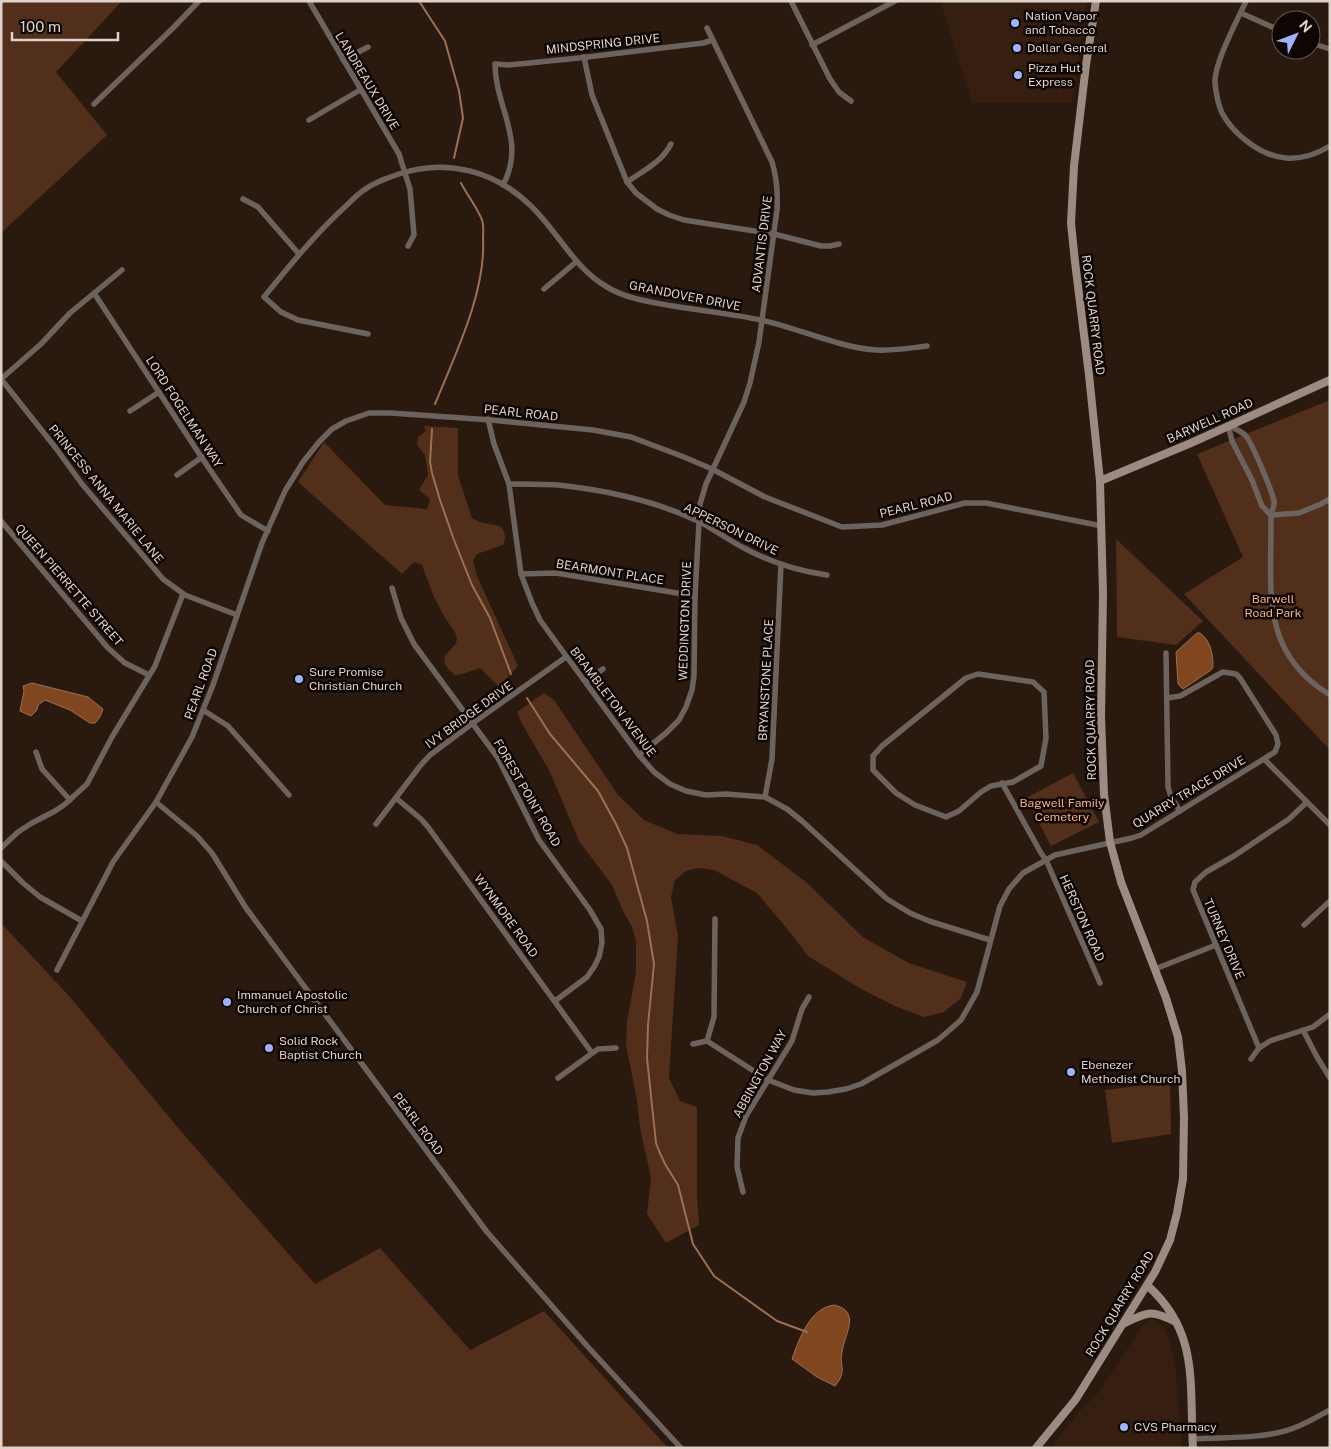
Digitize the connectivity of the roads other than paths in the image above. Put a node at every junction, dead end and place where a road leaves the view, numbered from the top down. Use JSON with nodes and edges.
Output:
{"nodes":[{"id":1,"x":199,"y":1,"type":"edge"},
{"id":2,"x":309,"y":1,"type":"edge"},
{"id":3,"x":791,"y":1,"type":"edge"},
{"id":4,"x":1096,"y":1,"type":"edge"},
{"id":5,"x":1246,"y":1,"type":"edge"},
{"id":6,"x":894,"y":2,"type":"edge"},
{"id":7,"x":1241,"y":13,"type":"junction"},
{"id":8,"x":1271,"y":26,"type":"edge"},
{"id":9,"x":707,"y":28,"type":"dead end"},
{"id":10,"x":713,"y":40,"type":"junction"},
{"id":11,"x":812,"y":45,"type":"junction"},
{"id":12,"x":368,"y":47,"type":"dead end"},
{"id":13,"x":584,"y":57,"type":"junction"},
{"id":14,"x":343,"y":60,"type":"junction"},
{"id":15,"x":360,"y":90,"type":"junction"},
{"id":16,"x":850,"y":101,"type":"dead end"},
{"id":17,"x":94,"y":104,"type":"dead end"},
{"id":18,"x":309,"y":120,"type":"dead end"},
{"id":19,"x":671,"y":144,"type":"dead end"},
{"id":20,"x":1330,"y":146,"type":"edge"},
{"id":21,"x":405,"y":172,"type":"junction"},
{"id":22,"x":627,"y":182,"type":"junction"},
{"id":23,"x":503,"y":185,"type":"junction"},
{"id":24,"x":243,"y":199,"type":"dead end"},
{"id":25,"x":774,"y":234,"type":"junction"},
{"id":26,"x":839,"y":244,"type":"dead end"},
{"id":27,"x":408,"y":246,"type":"dead end"},
{"id":28,"x":299,"y":254,"type":"junction"},
{"id":29,"x":576,"y":262,"type":"junction"},
{"id":30,"x":122,"y":270,"type":"dead end"},
{"id":31,"x":544,"y":289,"type":"dead end"},
{"id":32,"x":94,"y":293,"type":"junction"},
{"id":33,"x":762,"y":320,"type":"junction"},
{"id":34,"x":368,"y":334,"type":"dead end"},
{"id":35,"x":927,"y":346,"type":"dead end"},
{"id":36,"x":1,"y":379,"type":"edge"},
{"id":37,"x":1330,"y":380,"type":"edge"},
{"id":38,"x":159,"y":392,"type":"junction"},
{"id":39,"x":130,"y":411,"type":"dead end"},
{"id":40,"x":488,"y":420,"type":"junction"},
{"id":41,"x":1228,"y":425,"type":"junction"},
{"id":42,"x":202,"y":458,"type":"junction"},
{"id":43,"x":712,"y":469,"type":"junction"},
{"id":44,"x":177,"y":474,"type":"dead end"},
{"id":45,"x":1100,"y":481,"type":"junction"},
{"id":46,"x":508,"y":484,"type":"junction"},
{"id":47,"x":1330,"y":499,"type":"edge"},
{"id":48,"x":1271,"y":515,"type":"junction"},
{"id":49,"x":1,"y":521,"type":"edge"},
{"id":50,"x":698,"y":522,"type":"junction"},
{"id":51,"x":1102,"y":526,"type":"junction"},
{"id":52,"x":268,"y":531,"type":"junction"},
{"id":53,"x":781,"y":564,"type":"junction"},
{"id":54,"x":521,"y":574,"type":"junction"},
{"id":55,"x":827,"y":575,"type":"dead end"},
{"id":56,"x":392,"y":588,"type":"dead end"},
{"id":57,"x":183,"y":594,"type":"junction"},
{"id":58,"x":695,"y":596,"type":"junction"},
{"id":59,"x":237,"y":615,"type":"junction"},
{"id":60,"x":1166,"y":653,"type":"dead end"},
{"id":61,"x":566,"y":657,"type":"junction"},
{"id":62,"x":603,"y":668,"type":"dead end"},
{"id":63,"x":149,"y":676,"type":"junction"},
{"id":64,"x":586,"y":682,"type":"junction"},
{"id":65,"x":1330,"y":695,"type":"edge"},
{"id":66,"x":1167,"y":698,"type":"junction"},
{"id":67,"x":203,"y":710,"type":"junction"},
{"id":68,"x":473,"y":723,"type":"junction"},
{"id":69,"x":36,"y":752,"type":"dead end"},
{"id":70,"x":639,"y":755,"type":"junction"},
{"id":71,"x":1264,"y":759,"type":"junction"},
{"id":72,"x":1002,"y":783,"type":"junction"},
{"id":73,"x":289,"y":795,"type":"dead end"},
{"id":74,"x":764,"y":797,"type":"junction"},
{"id":75,"x":396,"y":798,"type":"junction"},
{"id":76,"x":70,"y":800,"type":"junction"},
{"id":77,"x":156,"y":802,"type":"junction"},
{"id":78,"x":1307,"y":802,"type":"junction"},
{"id":79,"x":1180,"y":811,"type":"junction"},
{"id":80,"x":376,"y":824,"type":"dead end"},
{"id":81,"x":1330,"y":825,"type":"edge"},
{"id":82,"x":1110,"y":842,"type":"junction"},
{"id":83,"x":1,"y":848,"type":"edge"},
{"id":84,"x":1046,"y":860,"type":"junction"},
{"id":85,"x":1,"y":861,"type":"edge"},
{"id":86,"x":1330,"y":901,"type":"edge"},
{"id":87,"x":715,"y":919,"type":"dead end"},
{"id":88,"x":82,"y":921,"type":"junction"},
{"id":89,"x":1304,"y":925,"type":"dead end"},
{"id":90,"x":990,"y":940,"type":"junction"},
{"id":91,"x":1216,"y":945,"type":"junction"},
{"id":92,"x":1155,"y":969,"type":"junction"},
{"id":93,"x":57,"y":970,"type":"dead end"},
{"id":94,"x":1100,"y":983,"type":"dead end"},
{"id":95,"x":809,"y":997,"type":"dead end"},
{"id":96,"x":555,"y":1001,"type":"junction"},
{"id":97,"x":1330,"y":1014,"type":"edge"},
{"id":98,"x":1303,"y":1030,"type":"junction"},
{"id":99,"x":707,"y":1041,"type":"junction"},
{"id":100,"x":694,"y":1044,"type":"dead end"},
{"id":101,"x":616,"y":1048,"type":"dead end"},
{"id":102,"x":1260,"y":1048,"type":"junction"},
{"id":103,"x":592,"y":1053,"type":"junction"},
{"id":104,"x":1251,"y":1059,"type":"dead end"},
{"id":105,"x":558,"y":1078,"type":"dead end"},
{"id":106,"x":1330,"y":1078,"type":"edge"},
{"id":107,"x":768,"y":1080,"type":"junction"},
{"id":108,"x":744,"y":1192,"type":"dead end"},
{"id":109,"x":1148,"y":1286,"type":"junction"},
{"id":110,"x":1176,"y":1322,"type":"junction"},
{"id":111,"x":1123,"y":1324,"type":"junction"},
{"id":112,"x":1330,"y":1410,"type":"edge"},
{"id":113,"x":1193,"y":1444,"type":"edge"},
{"id":114,"x":681,"y":1448,"type":"edge"},
{"id":115,"x":1036,"y":1448,"type":"edge"}],
"edges":[{"from":1,"to":17,"type":"street"},
{"from":2,"to":14,"type":"street","name":"LANDREAUX DRIVE"},
{"from":3,"to":11,"type":"street"},
{"from":4,"to":45,"type":"main road","name":"ROCK QUARRY ROAD"},
{"from":5,"to":7,"type":"street"},
{"from":6,"to":11,"type":"street"},
{"from":7,"to":8,"type":"street"},
{"from":7,"to":20,"type":"street"},
{"from":9,"to":10,"type":"street","name":"ADVANTIS DRIVE"},
{"from":10,"to":13,"type":"street","name":"MINDSPRING DRIVE"},
{"from":10,"to":25,"type":"street","name":"ADVANTIS DRIVE"},
{"from":11,"to":16,"type":"street"},
{"from":12,"to":14,"type":"street"},
{"from":13,"to":22,"type":"street"},
{"from":13,"to":23,"type":"street","name":"MINDSPRING DRIVE"},
{"from":14,"to":15,"type":"street","name":"LANDREAUX DRIVE"},
{"from":15,"to":18,"type":"street"},
{"from":15,"to":21,"type":"street","name":"LANDREAUX DRIVE"},
{"from":19,"to":22,"type":"street"},
{"from":21,"to":23,"type":"street","name":"GRANDOVER DRIVE"},
{"from":21,"to":27,"type":"street","name":"LANDREAUX DRIVE"},
{"from":21,"to":28,"type":"street","name":"GRANDOVER DRIVE"},
{"from":22,"to":25,"type":"street"},
{"from":23,"to":29,"type":"street","name":"GRANDOVER DRIVE"},
{"from":24,"to":28,"type":"street"},
{"from":25,"to":26,"type":"street"},
{"from":25,"to":33,"type":"street","name":"ADVANTIS DRIVE"},
{"from":28,"to":34,"type":"street","name":"GRANDOVER DRIVE"},
{"from":29,"to":31,"type":"street"},
{"from":29,"to":33,"type":"street","name":"GRANDOVER DRIVE"},
{"from":30,"to":32,"type":"street"},
{"from":32,"to":36,"type":"street"},
{"from":32,"to":38,"type":"street","name":"LORD FOGELMAN WAY"},
{"from":33,"to":35,"type":"street","name":"GRANDOVER DRIVE"},
{"from":33,"to":43,"type":"street","name":"ADVANTIS DRIVE"},
{"from":36,"to":57,"type":"street","name":"PRINCESS ANNA MARIE LANE"},
{"from":37,"to":41,"type":"main road","name":"BARWELL ROAD"},
{"from":38,"to":39,"type":"street"},
{"from":38,"to":42,"type":"street","name":"LORD FOGELMAN WAY"},
{"from":40,"to":43,"type":"street","name":"PEARL ROAD"},
{"from":40,"to":46,"type":"street","name":"BRAMBLETON AVENUE"},
{"from":40,"to":52,"type":"street","name":"PEARL ROAD"},
{"from":41,"to":45,"type":"main road","name":"BARWELL ROAD"},
{"from":41,"to":48,"type":"street"},
{"from":41,"to":48,"type":"street"},
{"from":42,"to":44,"type":"street"},
{"from":42,"to":52,"type":"street","name":"LORD FOGELMAN WAY"},
{"from":43,"to":50,"type":"street","name":"WEDDINGTON DRIVE"},
{"from":43,"to":51,"type":"street","name":"PEARL ROAD"},
{"from":45,"to":51,"type":"main road","name":"ROCK QUARRY ROAD"},
{"from":46,"to":50,"type":"street","name":"APPERSON DRIVE"},
{"from":46,"to":54,"type":"street","name":"BRAMBLETON AVENUE"},
{"from":47,"to":48,"type":"street"},
{"from":48,"to":65,"type":"street"},
{"from":49,"to":63,"type":"street","name":"QUEEN PIERRETTE STREET"},
{"from":50,"to":53,"type":"street","name":"APPERSON DRIVE"},
{"from":50,"to":58,"type":"street","name":"WEDDINGTON DRIVE"},
{"from":51,"to":82,"type":"main road","name":"ROCK QUARRY ROAD"},
{"from":52,"to":59,"type":"street","name":"PEARL ROAD"},
{"from":53,"to":55,"type":"street","name":"APPERSON DRIVE"},
{"from":53,"to":74,"type":"street","name":"BRYANSTONE PLACE"},
{"from":54,"to":58,"type":"street","name":"BEARMONT PLACE"},
{"from":54,"to":61,"type":"street","name":"BRAMBLETON AVENUE"},
{"from":56,"to":68,"type":"street","name":"FOREST POINT ROAD"},
{"from":57,"to":59,"type":"street","name":"PRINCESS ANNA MARIE LANE"},
{"from":57,"to":63,"type":"street"},
{"from":58,"to":70,"type":"street","name":"WEDDINGTON DRIVE"},
{"from":59,"to":67,"type":"street","name":"PEARL ROAD"},
{"from":60,"to":66,"type":"street"},
{"from":61,"to":64,"type":"street","name":"BRAMBLETON AVENUE"},
{"from":61,"to":68,"type":"street","name":"IVY BRIDGE DRIVE"},
{"from":62,"to":64,"type":"street"},
{"from":63,"to":76,"type":"street"},
{"from":64,"to":70,"type":"street","name":"BRAMBLETON AVENUE"},
{"from":66,"to":71,"type":"street","name":"QUARRY TRACE DRIVE"},
{"from":66,"to":79,"type":"street"},
{"from":67,"to":73,"type":"street"},
{"from":67,"to":77,"type":"street","name":"PEARL ROAD"},
{"from":68,"to":75,"type":"street","name":"IVY BRIDGE DRIVE"},
{"from":68,"to":96,"type":"street","name":"FOREST POINT ROAD"},
{"from":69,"to":76,"type":"street"},
{"from":70,"to":74,"type":"street","name":"BRAMBLETON AVENUE"},
{"from":71,"to":78,"type":"street"},
{"from":71,"to":79,"type":"street","name":"QUARRY TRACE DRIVE"},
{"from":72,"to":72,"type":"street"},
{"from":72,"to":84,"type":"street","name":"HERSTON ROAD"},
{"from":74,"to":90,"type":"street","name":"BRAMBLETON AVENUE"},
{"from":75,"to":80,"type":"street","name":"IVY BRIDGE DRIVE"},
{"from":75,"to":96,"type":"street","name":"WYNMORE ROAD"},
{"from":76,"to":83,"type":"street"},
{"from":77,"to":88,"type":"street","name":"PEARL ROAD"},
{"from":77,"to":114,"type":"street","name":"PEARL ROAD"},
{"from":78,"to":81,"type":"street"},
{"from":78,"to":91,"type":"street","name":"TURNEY DRIVE"},
{"from":79,"to":82,"type":"street","name":"QUARRY TRACE DRIVE"},
{"from":82,"to":84,"type":"street","name":"QUARRY TRACE DRIVE"},
{"from":82,"to":92,"type":"main road","name":"ROCK QUARRY ROAD"},
{"from":84,"to":90,"type":"street","name":"QUARRY TRACE DRIVE"},
{"from":84,"to":94,"type":"street","name":"HERSTON ROAD"},
{"from":85,"to":88,"type":"street"},
{"from":86,"to":89,"type":"street"},
{"from":87,"to":99,"type":"street"},
{"from":88,"to":93,"type":"street","name":"PEARL ROAD"},
{"from":90,"to":107,"type":"street","name":"QUARRY TRACE DRIVE"},
{"from":91,"to":92,"type":"street"},
{"from":91,"to":102,"type":"street","name":"TURNEY DRIVE"},
{"from":92,"to":109,"type":"main road","name":"ROCK QUARRY ROAD"},
{"from":95,"to":107,"type":"street","name":"ABBINGTON WAY"},
{"from":96,"to":103,"type":"street","name":"WYNMORE ROAD"},
{"from":97,"to":98,"type":"street"},
{"from":98,"to":102,"type":"street"},
{"from":98,"to":106,"type":"street"},
{"from":99,"to":100,"type":"street"},
{"from":99,"to":107,"type":"street","name":"QUARRY TRACE DRIVE"},
{"from":101,"to":103,"type":"street"},
{"from":102,"to":104,"type":"street"},
{"from":103,"to":105,"type":"street"},
{"from":107,"to":108,"type":"street","name":"ABBINGTON WAY"},
{"from":109,"to":110,"type":"main road"},
{"from":109,"to":111,"type":"main road","name":"ROCK QUARRY ROAD"},
{"from":110,"to":111,"type":"main road"},
{"from":110,"to":113,"type":"main road"},
{"from":111,"to":115,"type":"main road","name":"ROCK QUARRY ROAD"},
{"from":112,"to":113,"type":"street"}]}
